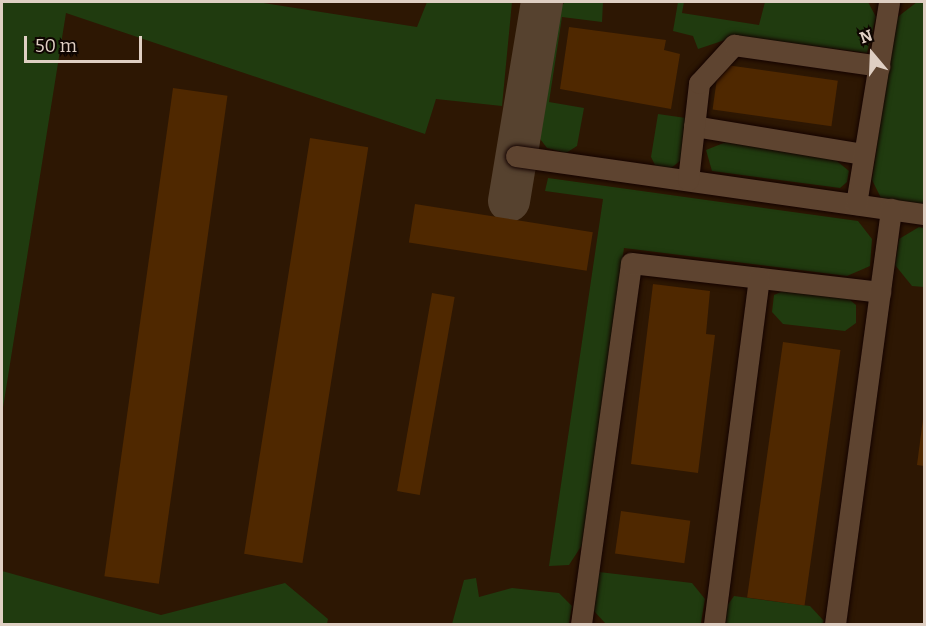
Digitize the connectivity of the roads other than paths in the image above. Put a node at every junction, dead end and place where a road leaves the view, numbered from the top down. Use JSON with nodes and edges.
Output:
{"nodes":[{"id":1,"x":889,"y":2,"type":"edge"},
{"id":2,"x":879,"y":66,"type":"junction"},
{"id":3,"x":694,"y":126,"type":"junction"},
{"id":4,"x":864,"y":154,"type":"junction"},
{"id":5,"x":516,"y":156,"type":"dead end"},
{"id":6,"x":688,"y":180,"type":"junction"},
{"id":7,"x":856,"y":204,"type":"junction"},
{"id":8,"x":891,"y":209,"type":"junction"},
{"id":9,"x":924,"y":214,"type":"edge"},
{"id":10,"x":759,"y":278,"type":"junction"},
{"id":11,"x":880,"y":292,"type":"junction"},
{"id":12,"x":581,"y":624,"type":"edge"},
{"id":13,"x":714,"y":624,"type":"edge"},
{"id":14,"x":835,"y":624,"type":"edge"}],
"edges":[{"from":1,"to":2,"type":"lane"},
{"from":2,"to":3,"type":"lane"},
{"from":2,"to":4,"type":"lane"},
{"from":3,"to":4,"type":"lane"},
{"from":3,"to":6,"type":"lane"},
{"from":4,"to":7,"type":"lane"},
{"from":5,"to":6,"type":"lane"},
{"from":6,"to":7,"type":"lane"},
{"from":7,"to":8,"type":"lane"},
{"from":8,"to":9,"type":"lane"},
{"from":8,"to":11,"type":"lane"},
{"from":10,"to":11,"type":"lane"},
{"from":10,"to":12,"type":"lane"},
{"from":10,"to":13,"type":"lane"},
{"from":11,"to":14,"type":"lane"}]}
